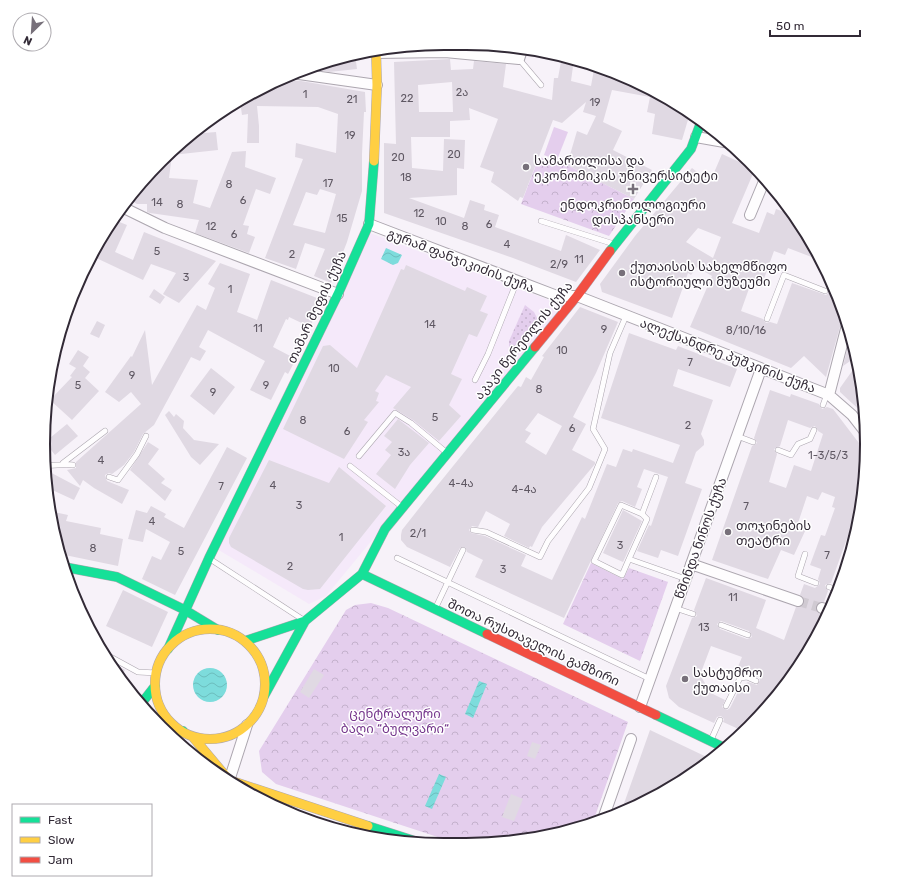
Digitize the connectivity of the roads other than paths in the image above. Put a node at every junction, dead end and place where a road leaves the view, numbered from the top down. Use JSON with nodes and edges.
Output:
{"nodes":[{"id":1,"x":412,"y":52,"type":"edge"},
{"id":2,"x":521,"y":54,"type":"edge"},
{"id":3,"x":376,"y":56,"type":"edge"},
{"id":4,"x":519,"y":59,"type":"junction"},
{"id":5,"x":306,"y":75,"type":"edge"},
{"id":6,"x":377,"y":85,"type":"junction"},
{"id":7,"x":541,"y":85,"type":"dead end"},
{"id":8,"x":700,"y":126,"type":"edge"},
{"id":9,"x":696,"y":137,"type":"junction"},
{"id":10,"x":718,"y":141,"type":"edge"},
{"id":11,"x":763,"y":185,"type":"edge"},
{"id":12,"x":756,"y":201,"type":"dead end"},
{"id":13,"x":127,"y":209,"type":"edge"},
{"id":14,"x":541,"y":221,"type":"dead end"},
{"id":15,"x":369,"y":224,"type":"junction"},
{"id":16,"x":615,"y":244,"type":"junction"},
{"id":17,"x":517,"y":281,"type":"junction"},
{"id":18,"x":825,"y":291,"type":"dead end"},
{"id":19,"x":338,"y":294,"type":"junction"},
{"id":20,"x":577,"y":296,"type":"junction"},
{"id":21,"x":626,"y":316,"type":"junction"},
{"id":22,"x":767,"y":319,"type":"dead end"},
{"id":23,"x":844,"y":334,"type":"edge"},
{"id":24,"x":761,"y":369,"type":"junction"},
{"id":25,"x":475,"y":380,"type":"dead end"},
{"id":26,"x":828,"y":394,"type":"junction"},
{"id":27,"x":823,"y":405,"type":"dead end"},
{"id":28,"x":859,"y":424,"type":"edge"},
{"id":29,"x":814,"y":430,"type":"dead end"},
{"id":30,"x":105,"y":431,"type":"dead end"},
{"id":31,"x":146,"y":436,"type":"dead end"},
{"id":32,"x":737,"y":436,"type":"junction"},
{"id":33,"x":753,"y":442,"type":"dead end"},
{"id":34,"x":778,"y":450,"type":"dead end"},
{"id":35,"x":447,"y":454,"type":"junction"},
{"id":36,"x":359,"y":456,"type":"dead end"},
{"id":37,"x":63,"y":463,"type":"junction"},
{"id":38,"x":51,"y":465,"type":"edge"},
{"id":39,"x":73,"y":465,"type":"dead end"},
{"id":40,"x":350,"y":466,"type":"dead end"},
{"id":41,"x":109,"y":477,"type":"dead end"},
{"id":42,"x":656,"y":477,"type":"dead end"},
{"id":43,"x":403,"y":507,"type":"junction"},
{"id":44,"x":642,"y":514,"type":"junction"},
{"id":45,"x":473,"y":530,"type":"dead end"},
{"id":46,"x":463,"y":550,"type":"dead end"},
{"id":47,"x":805,"y":554,"type":"dead end"},
{"id":48,"x":208,"y":558,"type":"junction"},
{"id":49,"x":397,"y":558,"type":"dead end"},
{"id":50,"x":629,"y":559,"type":"junction"},
{"id":51,"x":691,"y":564,"type":"junction"},
{"id":52,"x":70,"y":568,"type":"edge"},
{"id":53,"x":362,"y":574,"type":"junction"},
{"id":54,"x":686,"y":579,"type":"junction"},
{"id":55,"x":448,"y":582,"type":"junction"},
{"id":56,"x":816,"y":583,"type":"dead end"},
{"id":57,"x":829,"y":587,"type":"dead end"},
{"id":58,"x":833,"y":588,"type":"edge"},
{"id":59,"x":798,"y":601,"type":"tunnel mouth"},
{"id":60,"x":676,"y":608,"type":"junction"},
{"id":61,"x":185,"y":610,"type":"junction"},
{"id":62,"x":435,"y":610,"type":"junction"},
{"id":63,"x":693,"y":614,"type":"dead end"},
{"id":64,"x":305,"y":621,"type":"junction"},
{"id":65,"x":721,"y":625,"type":"dead end"},
{"id":66,"x":218,"y":630,"type":"junction"},
{"id":67,"x":748,"y":634,"type":"dead end"},
{"id":68,"x":245,"y":642,"type":"junction"},
{"id":69,"x":168,"y":650,"type":"junction"},
{"id":70,"x":113,"y":659,"type":"edge"},
{"id":71,"x":157,"y":673,"type":"junction"},
{"id":72,"x":650,"y":679,"type":"junction"},
{"id":73,"x":756,"y":681,"type":"dead end"},
{"id":74,"x":156,"y":686,"type":"junction"},
{"id":75,"x":264,"y":696,"type":"junction"},
{"id":76,"x":144,"y":700,"type":"edge"},
{"id":77,"x":726,"y":706,"type":"dead end"},
{"id":78,"x":640,"y":707,"type":"junction"},
{"id":79,"x":720,"y":720,"type":"dead end"},
{"id":80,"x":247,"y":725,"type":"junction"},
{"id":81,"x":183,"y":731,"type":"junction"},
{"id":82,"x":175,"y":732,"type":"edge"},
{"id":83,"x":192,"y":736,"type":"junction"},
{"id":84,"x":631,"y":739,"type":"dead end"},
{"id":85,"x":710,"y":741,"type":"junction"},
{"id":86,"x":720,"y":745,"type":"edge"},
{"id":87,"x":218,"y":767,"type":"edge"},
{"id":88,"x":231,"y":775,"type":"edge"},
{"id":89,"x":258,"y":791,"type":"edge"},
{"id":90,"x":605,"y":812,"type":"edge"},
{"id":91,"x":380,"y":832,"type":"edge"}],
"edges":[{"from":1,"to":4,"type":"street"},
{"from":2,"to":4,"type":"street"},
{"from":3,"to":6,"type":"main road","name":"თამარ მეფის ქუჩა"},
{"from":4,"to":7,"type":"lane"},
{"from":5,"to":6,"type":"street"},
{"from":6,"to":15,"type":"main road","name":"თამარ მეფის ქუჩა"},
{"from":8,"to":9,"type":"main road","name":"აკაკი წერეთლის ქუჩა"},
{"from":9,"to":10,"type":"street"},
{"from":9,"to":16,"type":"main road","name":"აკაკი წერეთლის ქუჩა"},
{"from":11,"to":12,"type":"street"},
{"from":13,"to":19,"type":"street"},
{"from":14,"to":16,"type":"lane"},
{"from":15,"to":17,"type":"street","name":"გურამ ფანჯიკიძის ქუჩა"},
{"from":15,"to":19,"type":"main road","name":"თამარ მეფის ქუჩა"},
{"from":16,"to":20,"type":"main road","name":"აკაკი წერეთლის ქუჩა"},
{"from":17,"to":20,"type":"street","name":"გურამ ფანჯიკიძის ქუჩა"},
{"from":17,"to":25,"type":"lane"},
{"from":18,"to":22,"type":"lane"},
{"from":19,"to":48,"type":"main road","name":"თამარ მეფის ქუჩა"},
{"from":20,"to":21,"type":"street","name":"ალექსანდრე პუშკინის ქუჩა"},
{"from":20,"to":35,"type":"main road","name":"აკაკი წერეთლის ქუჩა"},
{"from":21,"to":24,"type":"street","name":"ალექსანდრე პუშკინის ქუჩა"},
{"from":21,"to":45,"type":"lane"},
{"from":23,"to":26,"type":"street"},
{"from":24,"to":26,"type":"street","name":"ალექსანდრე პუშკინის ქუჩა"},
{"from":24,"to":32,"type":"street","name":"წმინდა ნინოს ქუჩა"},
{"from":26,"to":27,"type":"lane"},
{"from":26,"to":28,"type":"street","name":"ალექსანდრე პუშკინის ქუჩა"},
{"from":29,"to":34,"type":"lane"},
{"from":30,"to":37,"type":"lane"},
{"from":31,"to":41,"type":"lane"},
{"from":32,"to":33,"type":"lane"},
{"from":32,"to":51,"type":"street","name":"წმინდა ნინოს ქუჩა"},
{"from":35,"to":36,"type":"lane"},
{"from":35,"to":43,"type":"main road","name":"აკაკი წერეთლის ქუჩა"},
{"from":37,"to":38,"type":"lane"},
{"from":37,"to":39,"type":"lane"},
{"from":40,"to":43,"type":"lane"},
{"from":42,"to":44,"type":"lane"},
{"from":43,"to":53,"type":"main road","name":"აკაკი წერეთლის ქუჩა"},
{"from":44,"to":50,"type":"lane"},
{"from":44,"to":50,"type":"lane"},
{"from":46,"to":55,"type":"lane"},
{"from":47,"to":56,"type":"lane"},
{"from":48,"to":61,"type":"main road","name":"თამარ მეფის ქუჩა"},
{"from":48,"to":64,"type":"lane"},
{"from":49,"to":55,"type":"lane"},
{"from":50,"to":54,"type":"lane"},
{"from":51,"to":54,"type":"street","name":"წმინდა ნინოს ქუჩა"},
{"from":51,"to":59,"type":"street"},
{"from":52,"to":61,"type":"main road"},
{"from":53,"to":62,"type":"main road","name":"შოთა რუსთაველის გამზირი"},
{"from":53,"to":64,"type":"main road"},
{"from":54,"to":60,"type":"street","name":"წმინდა ნინოს ქუჩა"},
{"from":55,"to":62,"type":"lane"},
{"from":55,"to":72,"type":"lane"},
{"from":57,"to":58,"type":"lane"},
{"from":60,"to":63,"type":"lane"},
{"from":60,"to":72,"type":"street","name":"წმინდა ნინოს ქუჩა"},
{"from":61,"to":66,"type":"main road"},
{"from":61,"to":69,"type":"main road","name":"თამარ მეფის ქუჩა"},
{"from":62,"to":78,"type":"main road","name":"შოთა რუსთაველის გამზირი"},
{"from":64,"to":68,"type":"main road"},
{"from":64,"to":75,"type":"main road"},
{"from":65,"to":67,"type":"lane"},
{"from":66,"to":68,"type":"main road"},
{"from":66,"to":69,"type":"main road"},
{"from":68,"to":75,"type":"main road"},
{"from":69,"to":71,"type":"main road"},
{"from":70,"to":71,"type":"lane"},
{"from":71,"to":74,"type":"main road"},
{"from":72,"to":78,"type":"street","name":"წმინდა ნინოს ქუჩა"},
{"from":73,"to":77,"type":"lane"},
{"from":74,"to":76,"type":"main road"},
{"from":74,"to":81,"type":"main road"},
{"from":75,"to":80,"type":"main road"},
{"from":78,"to":85,"type":"main road","name":"შოთა რუსთაველის გამზირი"},
{"from":79,"to":85,"type":"lane"},
{"from":80,"to":83,"type":"main road"},
{"from":80,"to":88,"type":"street"},
{"from":81,"to":82,"type":"main road"},
{"from":81,"to":83,"type":"main road"},
{"from":83,"to":87,"type":"main road"},
{"from":84,"to":90,"type":"street"},
{"from":85,"to":86,"type":"main road","name":"შოთა რუსთაველის გამზირი"},
{"from":89,"to":91,"type":"main road"}]}
